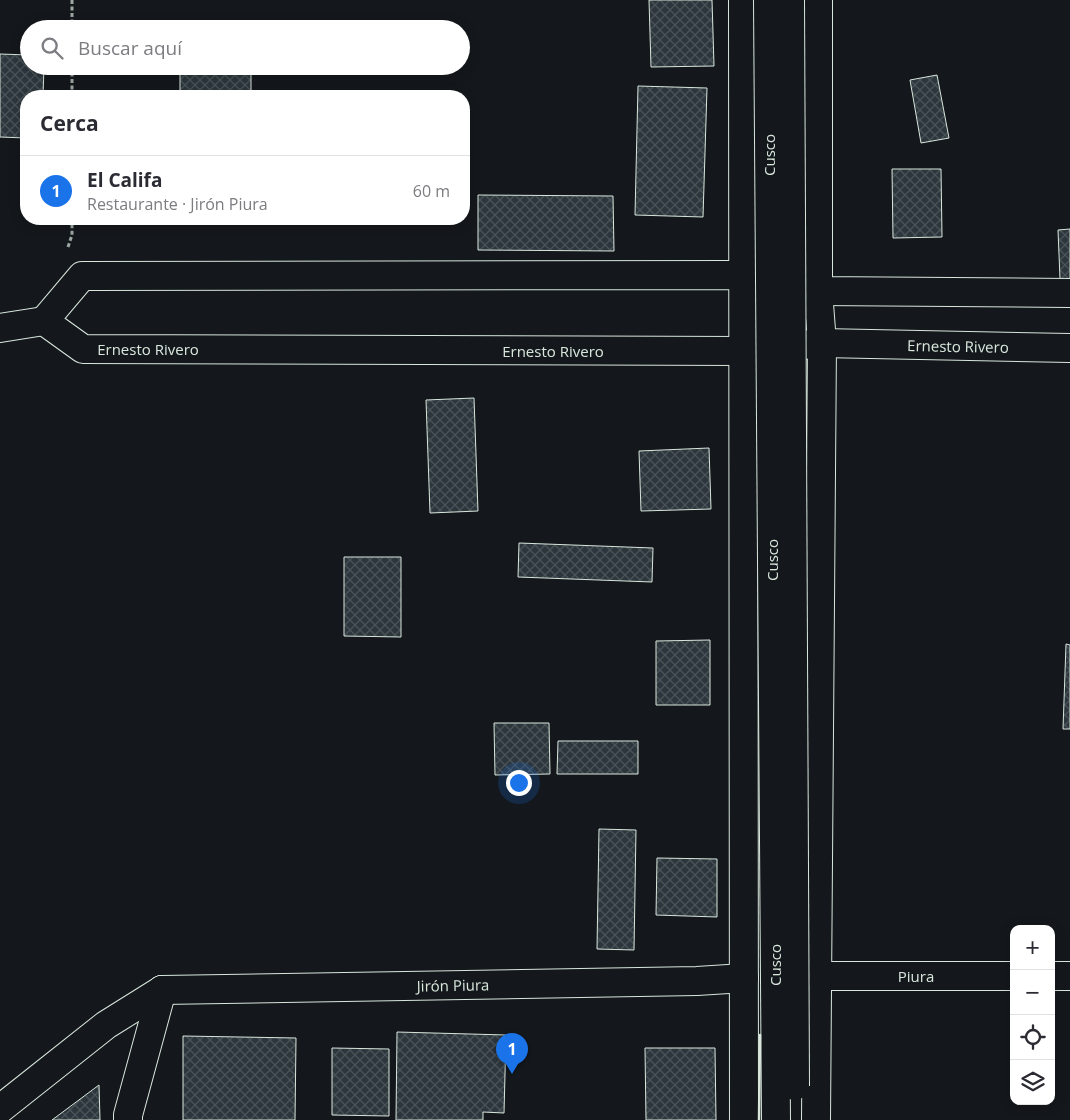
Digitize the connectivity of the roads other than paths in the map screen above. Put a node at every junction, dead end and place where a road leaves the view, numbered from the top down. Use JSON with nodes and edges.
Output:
{"nodes":[{"id":1,"x":743,"y":0,"type":"edge"},
{"id":2,"x":768,"y":0,"type":"edge"},
{"id":3,"x":790,"y":0,"type":"edge"},
{"id":4,"x":818,"y":0,"type":"edge"},
{"id":5,"x":743,"y":275,"type":"junction"},
{"id":6,"x":818,"y":291,"type":"junction"},
{"id":7,"x":1070,"y":293,"type":"edge"},
{"id":8,"x":44,"y":321,"type":"junction"},
{"id":9,"x":0,"y":328,"type":"edge"},
{"id":10,"x":822,"y":343,"type":"junction"},
{"id":11,"x":1070,"y":348,"type":"edge"},
{"id":12,"x":743,"y":351,"type":"junction"},
{"id":13,"x":818,"y":976,"type":"junction"},
{"id":14,"x":1010,"y":976,"type":"edge"},
{"id":15,"x":1055,"y":976,"type":"edge"},
{"id":16,"x":1070,"y":976,"type":"edge"},
{"id":17,"x":744,"y":978,"type":"junction"},
{"id":18,"x":162,"y":990,"type":"junction"},
{"id":19,"x":0,"y":1109,"type":"edge"},
{"id":20,"x":128,"y":1120,"type":"edge"},
{"id":21,"x":744,"y":1120,"type":"edge"},
{"id":22,"x":776,"y":1120,"type":"edge"},
{"id":23,"x":795,"y":1120,"type":"edge"},
{"id":24,"x":816,"y":1120,"type":"edge"}],
"edges":[{"from":1,"to":5,"type":"main road"},
{"from":2,"to":22,"type":"main road","name":"Cusco","bridge":true},
{"from":3,"to":23,"type":"main road","name":"Cusco","bridge":true},
{"from":4,"to":6,"type":"main road"},
{"from":5,"to":6,"type":"main road"},
{"from":5,"to":8,"type":"main road"},
{"from":5,"to":12,"type":"main road"},
{"from":6,"to":7,"type":"main road"},
{"from":6,"to":10,"type":"main road"},
{"from":8,"to":9,"type":"main road"},
{"from":8,"to":12,"type":"main road","name":"Ernesto Rivero"},
{"from":10,"to":11,"type":"main road","name":"Ernesto Rivero"},
{"from":10,"to":12,"type":"main road","name":"Ernesto Rivero"},
{"from":10,"to":13,"type":"main road"},
{"from":12,"to":17,"type":"main road"},
{"from":13,"to":14,"type":"main road","name":"Piura"},
{"from":13,"to":24,"type":"main road"},
{"from":15,"to":16,"type":"main road"},
{"from":17,"to":18,"type":"main road","name":"Jirón Piura"},
{"from":17,"to":21,"type":"main road"},
{"from":18,"to":19,"type":"main road"},
{"from":18,"to":20,"type":"main road"}]}
